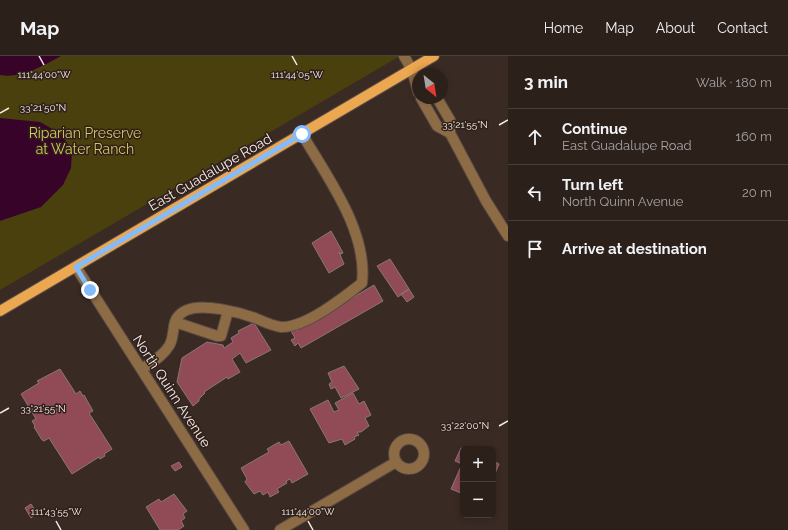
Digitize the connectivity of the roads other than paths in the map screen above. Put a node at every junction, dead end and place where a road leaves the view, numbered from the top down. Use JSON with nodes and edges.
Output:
{"nodes":[{"id":1,"x":404,"y":56,"type":"edge"},
{"id":2,"x":434,"y":56,"type":"edge"},
{"id":3,"x":412,"y":68,"type":"edge"},
{"id":4,"x":420,"y":68,"type":"edge"},
{"id":5,"x":412,"y":74,"type":"edge"},
{"id":6,"x":425,"y":104,"type":"edge"},
{"id":7,"x":441,"y":104,"type":"edge"},
{"id":8,"x":450,"y":133,"type":"junction"},
{"id":9,"x":302,"y":134,"type":"junction"},
{"id":10,"x":508,"y":236,"type":"edge"},
{"id":11,"x":76,"y":267,"type":"junction"},
{"id":12,"x":0,"y":311,"type":"edge"},
{"id":13,"x":228,"y":312,"type":"junction"},
{"id":14,"x":175,"y":322,"type":"junction"},
{"id":15,"x":142,"y":369,"type":"junction"},
{"id":16,"x":396,"y":462,"type":"dead end"},
{"id":17,"x":241,"y":529,"type":"edge"},
{"id":18,"x":280,"y":530,"type":"edge"}],
"edges":[{"from":1,"to":3,"type":"street"},
{"from":2,"to":4,"type":"main road","name":"East Guadalupe Road"},
{"from":5,"to":9,"type":"main road","name":"East Guadalupe Road"},
{"from":6,"to":8,"type":"street"},
{"from":7,"to":8,"type":"street"},
{"from":8,"to":10,"type":"street"},
{"from":9,"to":11,"type":"main road","name":"East Guadalupe Road"},
{"from":9,"to":13,"type":"street"},
{"from":11,"to":12,"type":"main road","name":"East Guadalupe Road"},
{"from":11,"to":15,"type":"street","name":"North Quinn Avenue"},
{"from":13,"to":14,"type":"street"},
{"from":13,"to":14,"type":"street"},
{"from":14,"to":15,"type":"street"},
{"from":15,"to":17,"type":"street","name":"North Quinn Avenue"},
{"from":16,"to":18,"type":"street"}]}
